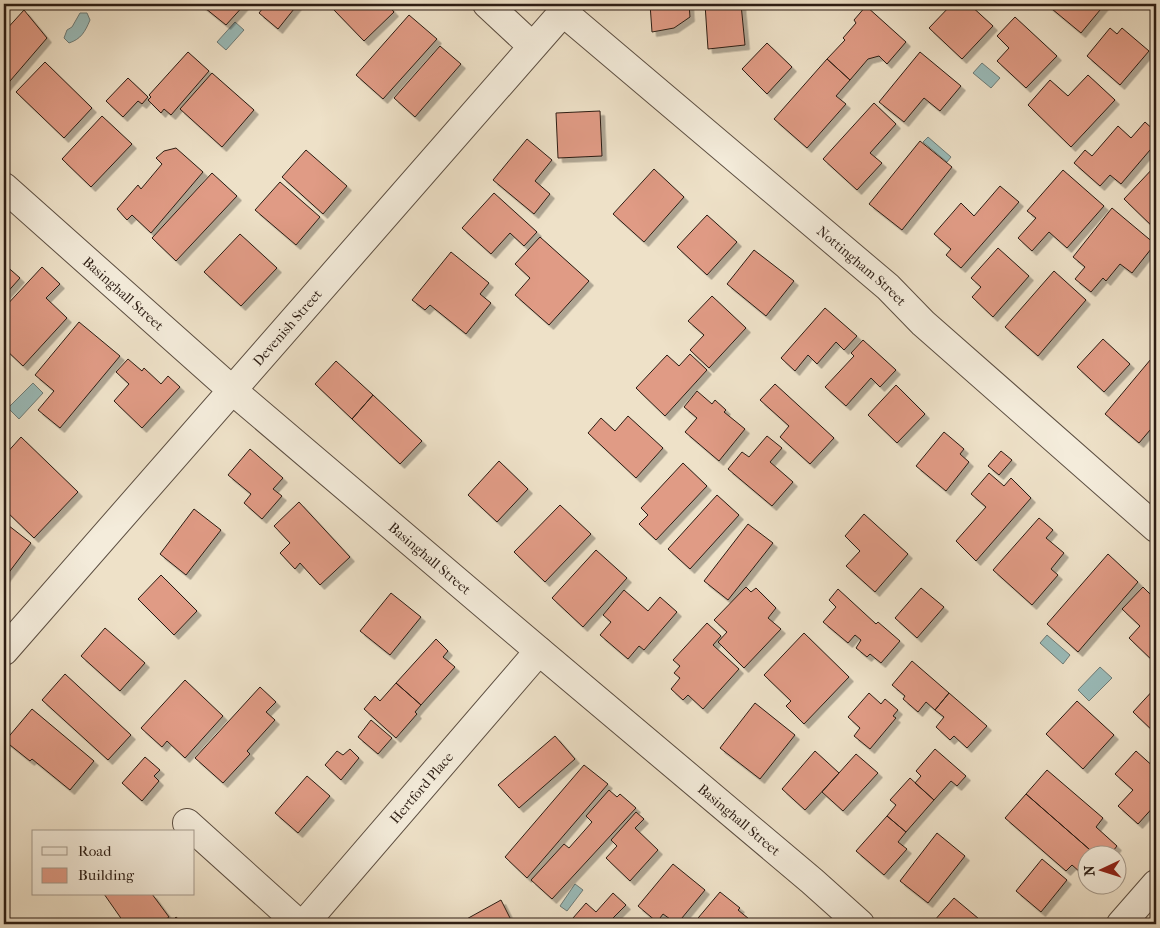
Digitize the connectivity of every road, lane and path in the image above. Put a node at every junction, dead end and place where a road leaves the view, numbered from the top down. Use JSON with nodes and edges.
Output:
{"nodes":[{"id":1,"x":487,"y":4,"type":"edge"},
{"id":2,"x":566,"y":8,"type":"edge"},
{"id":3,"x":532,"y":46,"type":"junction"},
{"id":4,"x":4,"y":187,"type":"edge"},
{"id":5,"x":232,"y":390,"type":"junction"},
{"id":6,"x":1156,"y":528,"type":"edge"},
{"id":7,"x":4,"y":651,"type":"edge"},
{"id":8,"x":539,"y":651,"type":"junction"},
{"id":9,"x":186,"y":823,"type":"dead end"},
{"id":10,"x":194,"y":830,"type":"edge"},
{"id":11,"x":195,"y":831,"type":"edge"},
{"id":12,"x":1156,"y":884,"type":"edge"},
{"id":13,"x":299,"y":924,"type":"edge"},
{"id":14,"x":304,"y":924,"type":"edge"},
{"id":15,"x":860,"y":924,"type":"edge"},
{"id":16,"x":1121,"y":924,"type":"edge"}],
"edges":[{"from":1,"to":3,"type":"street"},
{"from":2,"to":3,"type":"street","name":"Devenish Street"},
{"from":2,"to":6,"type":"street","name":"Nottingham Street"},
{"from":3,"to":5,"type":"street","name":"Devenish Street"},
{"from":4,"to":5,"type":"street","name":"Basinghall Street"},
{"from":5,"to":7,"type":"street","name":"Devenish Street"},
{"from":5,"to":8,"type":"street","name":"Basinghall Street"},
{"from":8,"to":14,"type":"street","name":"Hertford Place"},
{"from":8,"to":15,"type":"street","name":"Basinghall Street"},
{"from":9,"to":10,"type":"street"},
{"from":11,"to":13,"type":"street"},
{"from":12,"to":16,"type":"street"}]}
